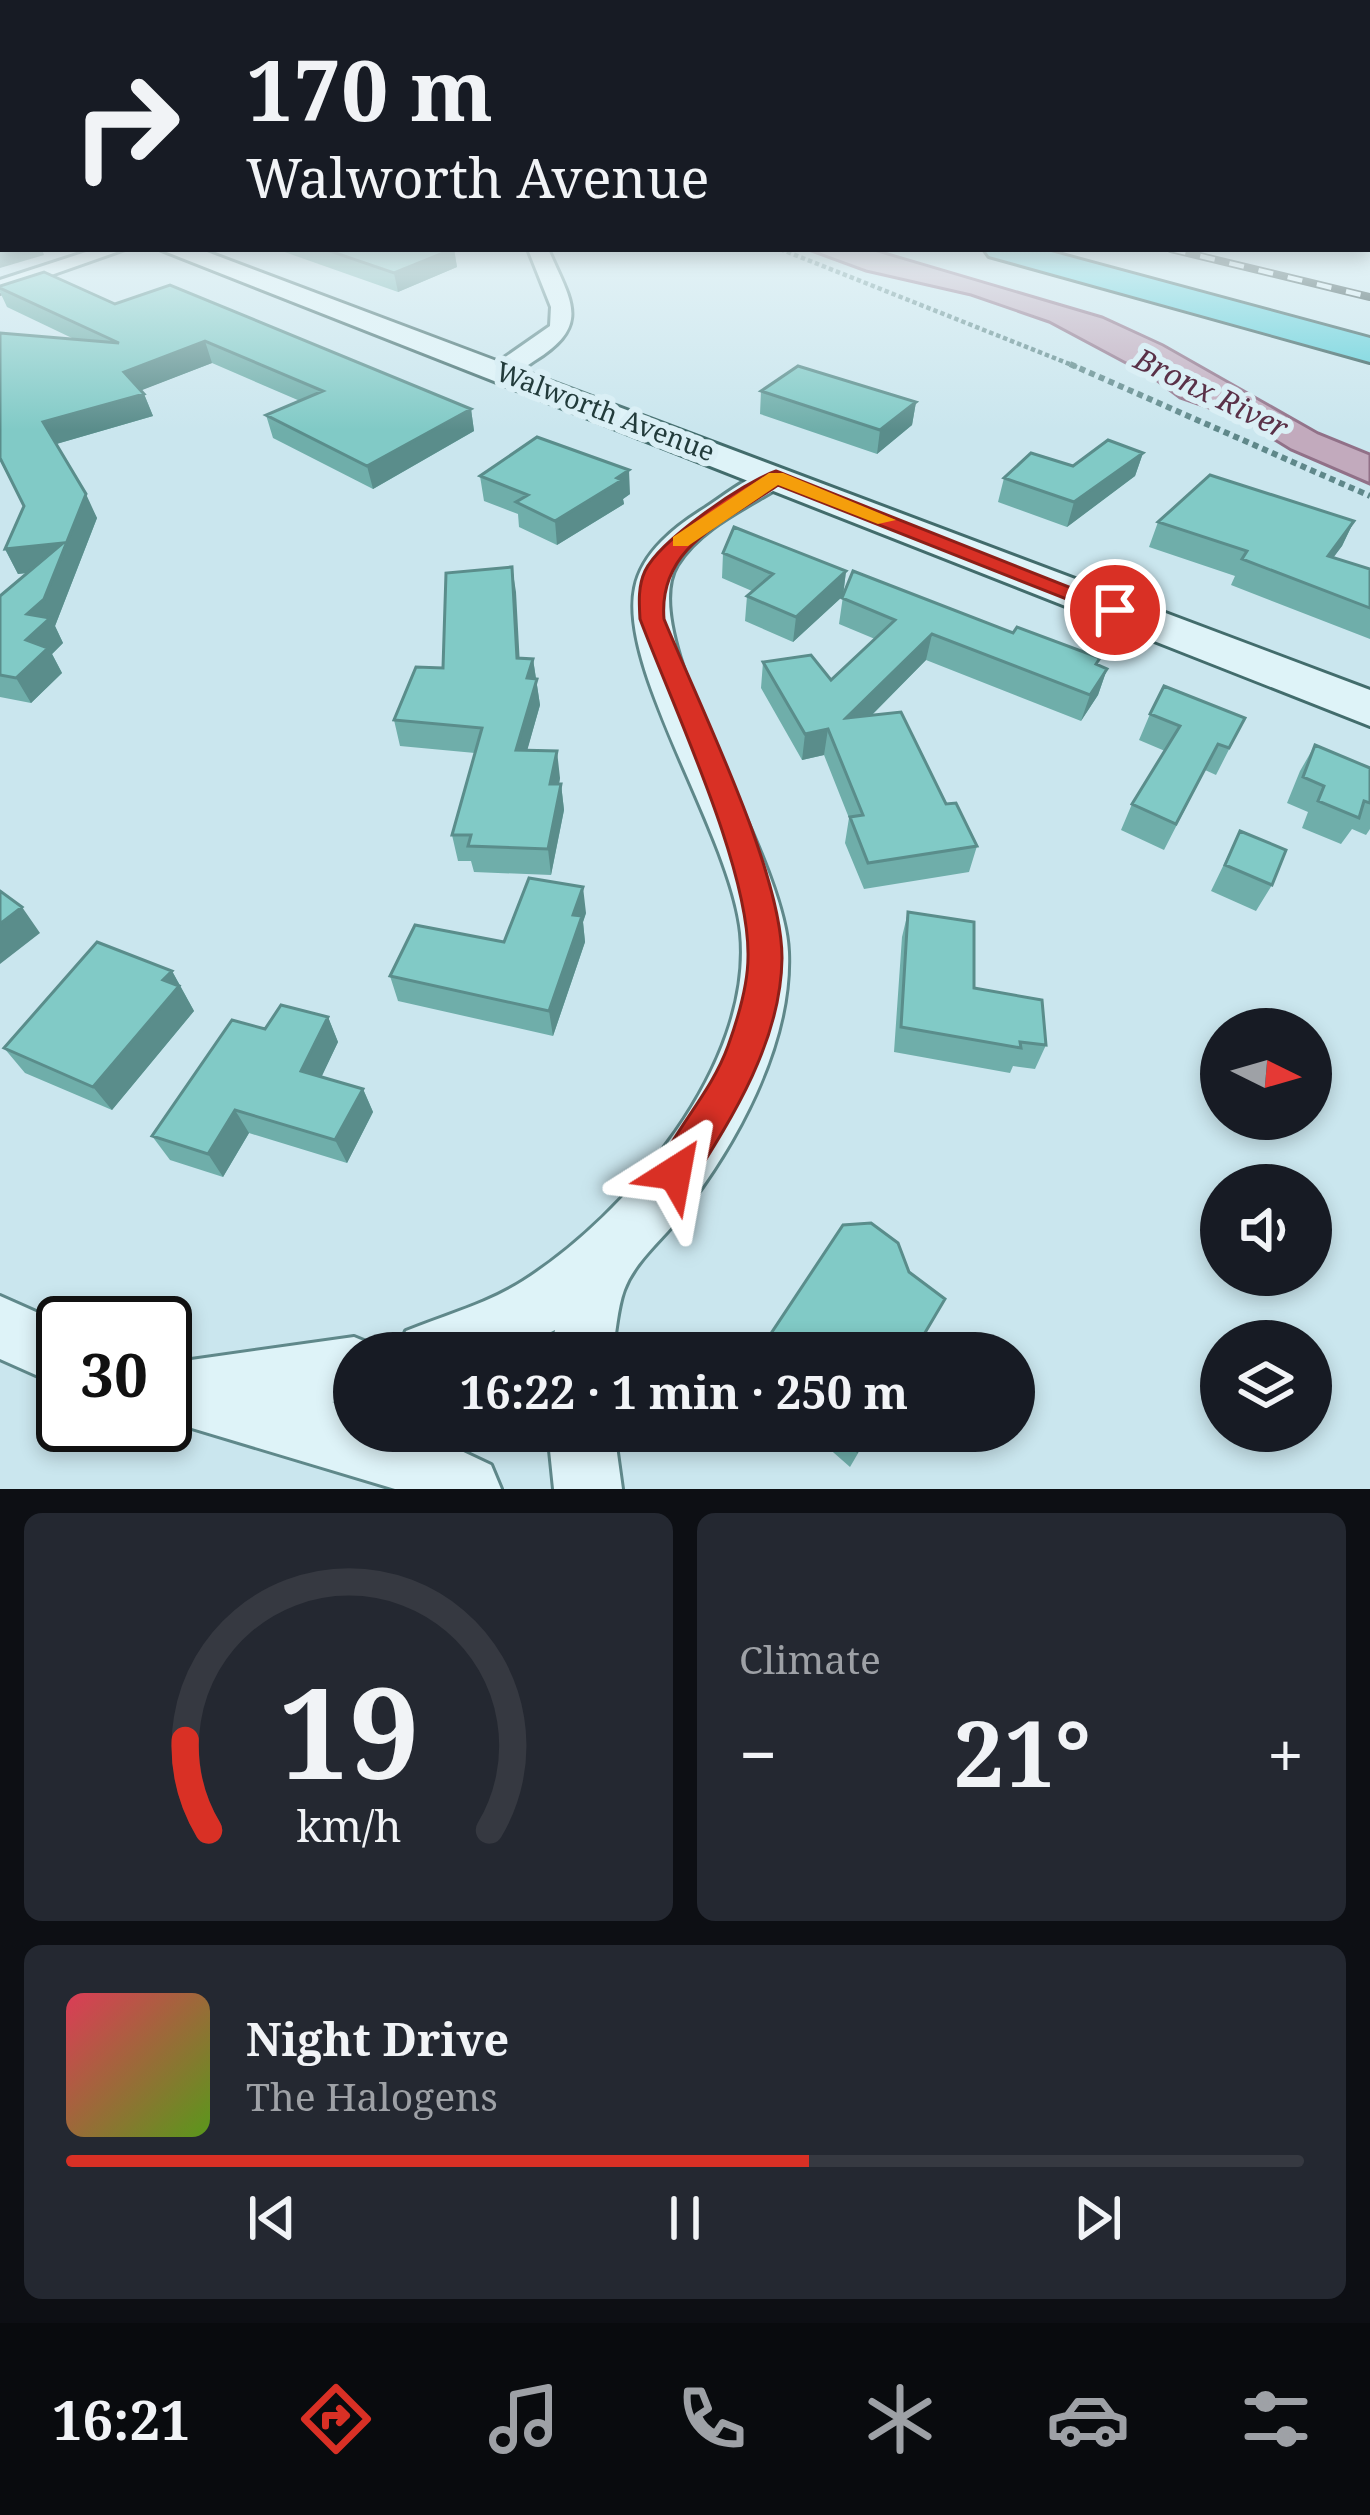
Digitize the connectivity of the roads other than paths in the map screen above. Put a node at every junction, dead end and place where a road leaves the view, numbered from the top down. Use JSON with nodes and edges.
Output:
{"nodes":[{"id":1,"x":286,"y":291,"type":"edge"},
{"id":2,"x":556,"y":291,"type":"edge"},
{"id":3,"x":1156,"y":291,"type":"edge"},
{"id":4,"x":1196,"y":291,"type":"edge"},
{"id":5,"x":1370,"y":338,"type":"edge"},
{"id":6,"x":1370,"y":350,"type":"edge"},
{"id":7,"x":500,"y":372,"type":"junction"},
{"id":8,"x":776,"y":477,"type":"junction"},
{"id":9,"x":1370,"y":709,"type":"edge"},
{"id":10,"x":614,"y":1249,"type":"junction"},
{"id":11,"x":0,"y":1327,"type":"edge"},
{"id":12,"x":487,"y":1332,"type":"edge"},
{"id":13,"x":585,"y":1332,"type":"edge"},
{"id":14,"x":36,"y":1344,"type":"edge"},
{"id":15,"x":333,"y":1370,"type":"edge"},
{"id":16,"x":192,"y":1385,"type":"edge"},
{"id":17,"x":192,"y":1395,"type":"edge"},
{"id":18,"x":584,"y":1452,"type":"edge"},
{"id":19,"x":467,"y":1489,"type":"edge"},
{"id":20,"x":588,"y":1489,"type":"edge"}],
"edges":[{"from":1,"to":7,"type":"street","name":"Walworth Avenue"},
{"from":2,"to":7,"type":"street"},
{"from":3,"to":6,"type":"highway"},
{"from":4,"to":5,"type":"highway"},
{"from":7,"to":8,"type":"street","name":"Walworth Avenue"},
{"from":8,"to":9,"type":"street","name":"Walworth Avenue"},
{"from":8,"to":10,"type":"street"},
{"from":10,"to":12,"type":"street"},
{"from":10,"to":13,"type":"street"},
{"from":11,"to":14,"type":"street"},
{"from":15,"to":16,"type":"street"},
{"from":17,"to":19,"type":"street"},
{"from":18,"to":20,"type":"street"}]}
